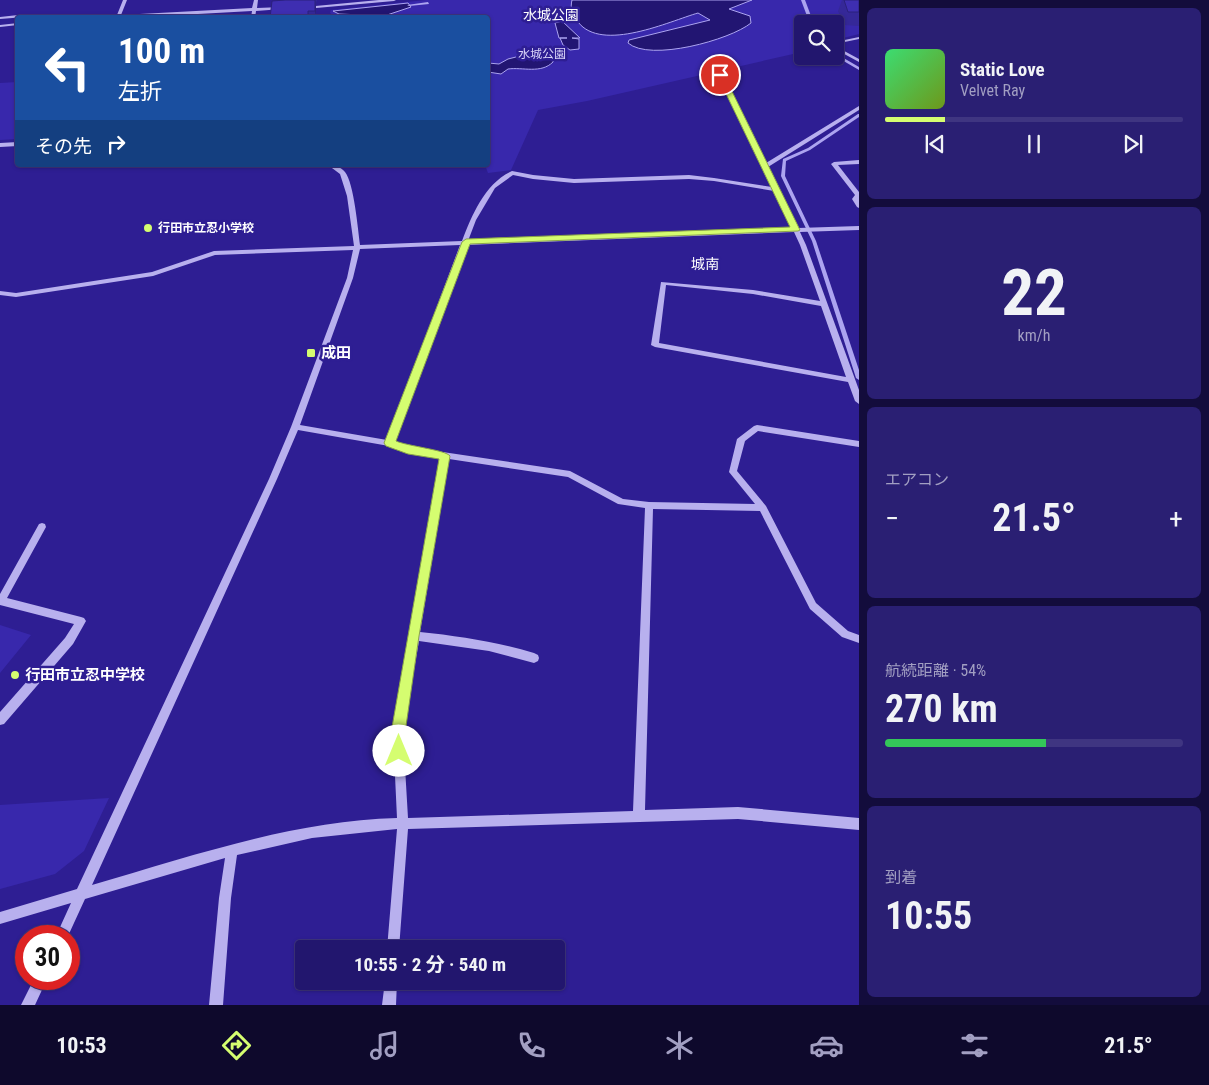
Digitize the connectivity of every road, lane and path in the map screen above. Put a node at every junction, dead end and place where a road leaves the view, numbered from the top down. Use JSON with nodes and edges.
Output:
{"nodes":[{"id":1,"x":125,"y":0,"type":"edge"},
{"id":2,"x":256,"y":0,"type":"edge"},
{"id":3,"x":321,"y":0,"type":"edge"},
{"id":4,"x":394,"y":0,"type":"edge"},
{"id":5,"x":316,"y":7,"type":"junction"},
{"id":6,"x":289,"y":8,"type":"edge"},
{"id":7,"x":298,"y":8,"type":"edge"},
{"id":8,"x":254,"y":9,"type":"junction"},
{"id":9,"x":120,"y":15,"type":"joint"},
{"id":10,"x":253,"y":15,"type":"edge"},
{"id":11,"x":15,"y":16,"type":"edge"},
{"id":12,"x":0,"y":18,"type":"edge"},
{"id":13,"x":15,"y":24,"type":"edge"},
{"id":14,"x":0,"y":26,"type":"edge"},
{"id":15,"x":859,"y":38,"type":"edge"},
{"id":16,"x":844,"y":42,"type":"edge"},
{"id":17,"x":844,"y":51,"type":"edge"},
{"id":18,"x":859,"y":61,"type":"edge"},
{"id":19,"x":720,"y":75,"type":"dead end"},
{"id":20,"x":859,"y":108,"type":"edge"},
{"id":21,"x":15,"y":144,"type":"edge"},
{"id":22,"x":0,"y":145,"type":"edge"},
{"id":23,"x":859,"y":162,"type":"edge"},
{"id":24,"x":334,"y":167,"type":"edge"},
{"id":25,"x":764,"y":167,"type":"junction"},
{"id":26,"x":776,"y":190,"type":"junction"},
{"id":27,"x":859,"y":206,"type":"edge"},
{"id":28,"x":859,"y":228,"type":"edge"},
{"id":29,"x":796,"y":230,"type":"junction"},
{"id":30,"x":466,"y":242,"type":"junction"},
{"id":31,"x":357,"y":247,"type":"junction"},
{"id":32,"x":0,"y":294,"type":"edge"},
{"id":33,"x":824,"y":304,"type":"junction"},
{"id":34,"x":852,"y":380,"type":"junction"},
{"id":35,"x":859,"y":401,"type":"edge"},
{"id":36,"x":295,"y":426,"type":"junction"},
{"id":37,"x":390,"y":443,"type":"junction"},
{"id":38,"x":859,"y":444,"type":"edge"},
{"id":39,"x":445,"y":456,"type":"junction"},
{"id":40,"x":649,"y":505,"type":"junction"},
{"id":41,"x":763,"y":508,"type":"junction"},
{"id":42,"x":42,"y":527,"type":"dead end"},
{"id":43,"x":413,"y":636,"type":"junction"},
{"id":44,"x":859,"y":639,"type":"edge"},
{"id":45,"x":534,"y":658,"type":"dead end"},
{"id":46,"x":0,"y":720,"type":"edge"},
{"id":47,"x":639,"y":816,"type":"junction"},
{"id":48,"x":403,"y":823,"type":"junction"},
{"id":49,"x":859,"y":824,"type":"edge"},
{"id":50,"x":232,"y":850,"type":"junction"},
{"id":51,"x":82,"y":896,"type":"junction"},
{"id":52,"x":0,"y":918,"type":"edge"},
{"id":53,"x":68,"y":925,"type":"edge"},
{"id":54,"x":394,"y":940,"type":"edge"},
{"id":55,"x":36,"y":990,"type":"edge"},
{"id":56,"x":390,"y":990,"type":"edge"},
{"id":57,"x":28,"y":1005,"type":"edge"},
{"id":58,"x":216,"y":1005,"type":"edge"},
{"id":59,"x":389,"y":1005,"type":"edge"}],
"edges":[{"from":1,"to":9,"type":"street"},
{"from":2,"to":8,"type":"street"},
{"from":3,"to":5,"type":"street"},
{"from":4,"to":5,"type":"street"},
{"from":5,"to":7,"type":"street"},
{"from":6,"to":8,"type":"street"},
{"from":8,"to":9,"type":"street"},
{"from":8,"to":10,"type":"street"},
{"from":11,"to":12,"type":"street"},
{"from":13,"to":14,"type":"street"},
{"from":15,"to":16,"type":"street"},
{"from":17,"to":18,"type":"street"},
{"from":19,"to":25,"type":"street"},
{"from":20,"to":25,"type":"street"},
{"from":21,"to":22,"type":"street"},
{"from":23,"to":27,"type":"street"},
{"from":24,"to":31,"type":"street"},
{"from":25,"to":26,"type":"street"},
{"from":26,"to":29,"type":"street"},
{"from":26,"to":30,"type":"street"},
{"from":28,"to":29,"type":"street"},
{"from":29,"to":30,"type":"street"},
{"from":29,"to":33,"type":"street"},
{"from":30,"to":31,"type":"street"},
{"from":30,"to":37,"type":"street"},
{"from":31,"to":32,"type":"street"},
{"from":31,"to":36,"type":"street"},
{"from":33,"to":34,"type":"street"},
{"from":33,"to":34,"type":"street"},
{"from":34,"to":35,"type":"street"},
{"from":36,"to":37,"type":"street"},
{"from":36,"to":51,"type":"street"},
{"from":37,"to":39,"type":"street"},
{"from":38,"to":41,"type":"street"},
{"from":39,"to":40,"type":"street"},
{"from":39,"to":43,"type":"street"},
{"from":40,"to":41,"type":"street"},
{"from":40,"to":47,"type":"street"},
{"from":41,"to":44,"type":"street"},
{"from":42,"to":46,"type":"street"},
{"from":43,"to":45,"type":"street"},
{"from":43,"to":48,"type":"street"},
{"from":47,"to":48,"type":"street"},
{"from":47,"to":49,"type":"street"},
{"from":48,"to":50,"type":"street"},
{"from":48,"to":54,"type":"street"},
{"from":50,"to":51,"type":"street"},
{"from":50,"to":58,"type":"street"},
{"from":51,"to":52,"type":"street"},
{"from":51,"to":53,"type":"street"},
{"from":55,"to":57,"type":"street"},
{"from":56,"to":59,"type":"street"}]}
